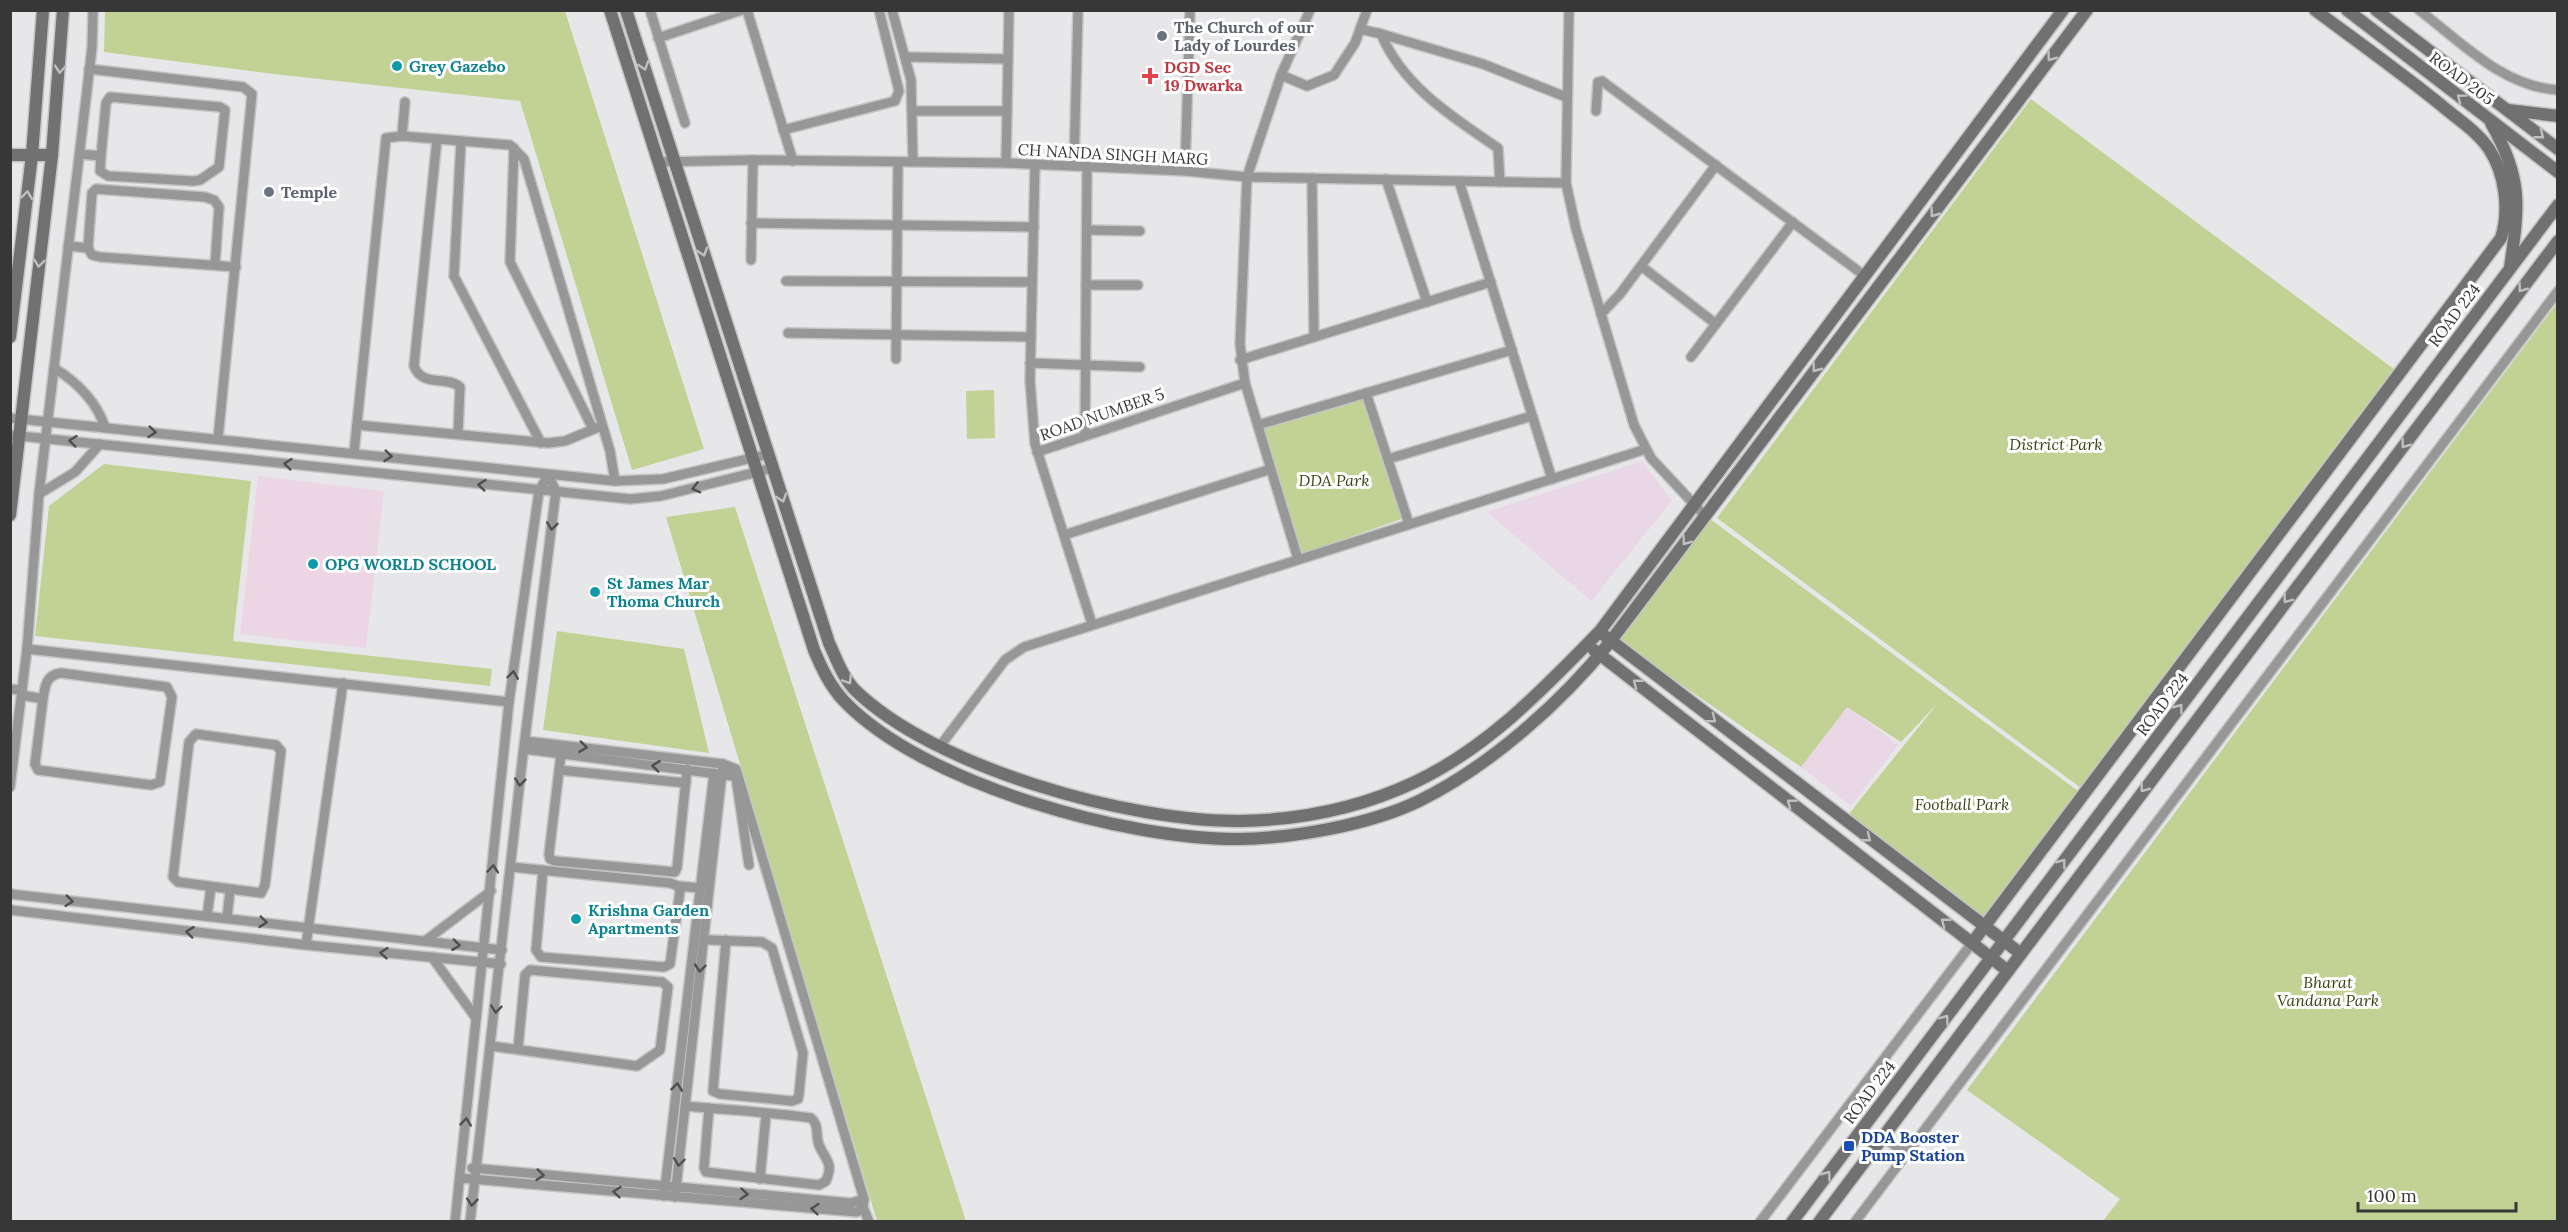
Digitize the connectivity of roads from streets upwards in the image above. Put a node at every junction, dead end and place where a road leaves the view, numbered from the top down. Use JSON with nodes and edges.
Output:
{"nodes":[{"id":1,"x":43,"y":10,"type":"edge"},
{"id":2,"x":63,"y":10,"type":"edge"},
{"id":3,"x":93,"y":10,"type":"edge"},
{"id":4,"x":610,"y":10,"type":"edge"},
{"id":5,"x":626,"y":10,"type":"edge"},
{"id":6,"x":650,"y":10,"type":"edge"},
{"id":7,"x":742,"y":10,"type":"edge"},
{"id":8,"x":747,"y":10,"type":"edge"},
{"id":9,"x":879,"y":10,"type":"edge"},
{"id":10,"x":892,"y":10,"type":"edge"},
{"id":11,"x":1010,"y":10,"type":"edge"},
{"id":12,"x":1078,"y":10,"type":"edge"},
{"id":13,"x":1190,"y":10,"type":"edge"},
{"id":14,"x":1310,"y":10,"type":"edge"},
{"id":15,"x":1367,"y":10,"type":"edge"},
{"id":16,"x":1569,"y":10,"type":"edge"},
{"id":17,"x":2063,"y":10,"type":"edge"},
{"id":18,"x":2086,"y":10,"type":"edge"},
{"id":19,"x":2316,"y":10,"type":"edge"},
{"id":20,"x":2347,"y":10,"type":"edge"},
{"id":21,"x":2376,"y":10,"type":"edge"},
{"id":22,"x":2420,"y":10,"type":"edge"},
{"id":23,"x":1360,"y":28,"type":"junction"},
{"id":24,"x":1376,"y":33,"type":"junction"},
{"id":25,"x":658,"y":38,"type":"junction"},
{"id":26,"x":907,"y":57,"type":"junction"},
{"id":27,"x":1008,"y":59,"type":"junction"},
{"id":28,"x":89,"y":69,"type":"junction"},
{"id":29,"x":1281,"y":75,"type":"junction"},
{"id":30,"x":2558,"y":90,"type":"edge"},
{"id":31,"x":1566,"y":97,"type":"junction"},
{"id":32,"x":405,"y":102,"type":"dead end"},
{"id":33,"x":2507,"y":110,"type":"junction"},
{"id":34,"x":912,"y":111,"type":"junction"},
{"id":35,"x":1007,"y":111,"type":"junction"},
{"id":36,"x":1596,"y":111,"type":"dead end"},
{"id":37,"x":2558,"y":116,"type":"edge"},
{"id":38,"x":2488,"y":118,"type":"junction"},
{"id":39,"x":685,"y":123,"type":"dead end"},
{"id":40,"x":783,"y":130,"type":"junction"},
{"id":41,"x":402,"y":136,"type":"junction"},
{"id":42,"x":437,"y":139,"type":"junction"},
{"id":43,"x":461,"y":141,"type":"junction"},
{"id":44,"x":514,"y":148,"type":"junction"},
{"id":45,"x":2558,"y":149,"type":"edge"},
{"id":46,"x":80,"y":154,"type":"junction"},
{"id":47,"x":10,"y":155,"type":"edge"},
{"id":48,"x":32,"y":155,"type":"junction"},
{"id":49,"x":52,"y":155,"type":"junction"},
{"id":50,"x":101,"y":156,"type":"junction"},
{"id":51,"x":753,"y":160,"type":"junction"},
{"id":52,"x":674,"y":161,"type":"junction"},
{"id":53,"x":793,"y":161,"type":"junction"},
{"id":54,"x":659,"y":162,"type":"junction"},
{"id":55,"x":898,"y":162,"type":"junction"},
{"id":56,"x":913,"y":162,"type":"junction"},
{"id":57,"x":1006,"y":163,"type":"junction"},
{"id":58,"x":1035,"y":164,"type":"junction"},
{"id":59,"x":1716,"y":165,"type":"junction"},
{"id":60,"x":1074,"y":166,"type":"junction"},
{"id":61,"x":1087,"y":167,"type":"junction"},
{"id":62,"x":1185,"y":171,"type":"junction"},
{"id":63,"x":2558,"y":172,"type":"edge"},
{"id":64,"x":1247,"y":177,"type":"junction"},
{"id":65,"x":1312,"y":178,"type":"junction"},
{"id":66,"x":1386,"y":179,"type":"junction"},
{"id":67,"x":1460,"y":181,"type":"junction"},
{"id":68,"x":1500,"y":182,"type":"junction"},
{"id":69,"x":1566,"y":183,"type":"junction"},
{"id":70,"x":2558,"y":206,"type":"edge"},
{"id":71,"x":1793,"y":222,"type":"junction"},
{"id":72,"x":751,"y":223,"type":"junction"},
{"id":73,"x":898,"y":225,"type":"junction"},
{"id":74,"x":1034,"y":227,"type":"junction"},
{"id":75,"x":1087,"y":230,"type":"junction"},
{"id":76,"x":1140,"y":231,"type":"dead end"},
{"id":77,"x":2558,"y":241,"type":"edge"},
{"id":78,"x":68,"y":246,"type":"junction"},
{"id":79,"x":88,"y":248,"type":"junction"},
{"id":80,"x":750,"y":260,"type":"dead end"},
{"id":81,"x":215,"y":265,"type":"junction"},
{"id":82,"x":1641,"y":266,"type":"junction"},
{"id":83,"x":236,"y":267,"type":"junction"},
{"id":84,"x":2510,"y":269,"type":"junction"},
{"id":85,"x":1865,"y":276,"type":"junction"},
{"id":86,"x":786,"y":281,"type":"dead end"},
{"id":87,"x":897,"y":281,"type":"junction"},
{"id":88,"x":1032,"y":282,"type":"junction"},
{"id":89,"x":1491,"y":282,"type":"junction"},
{"id":90,"x":1086,"y":285,"type":"junction"},
{"id":91,"x":1138,"y":285,"type":"dead end"},
{"id":92,"x":2558,"y":291,"type":"edge"},
{"id":93,"x":1427,"y":302,"type":"junction"},
{"id":94,"x":1601,"y":314,"type":"junction"},
{"id":95,"x":1716,"y":324,"type":"junction"},
{"id":96,"x":788,"y":333,"type":"dead end"},
{"id":97,"x":896,"y":335,"type":"junction"},
{"id":98,"x":10,"y":337,"type":"edge"},
{"id":99,"x":1314,"y":337,"type":"junction"},
{"id":100,"x":1031,"y":338,"type":"junction"},
{"id":101,"x":1512,"y":350,"type":"junction"},
{"id":102,"x":1690,"y":357,"type":"dead end"},
{"id":103,"x":896,"y":358,"type":"dead end"},
{"id":104,"x":1240,"y":360,"type":"junction"},
{"id":105,"x":1030,"y":363,"type":"junction"},
{"id":106,"x":1085,"y":365,"type":"junction"},
{"id":107,"x":1140,"y":367,"type":"dead end"},
{"id":108,"x":54,"y":368,"type":"junction"},
{"id":109,"x":1245,"y":383,"type":"junction"},
{"id":110,"x":1366,"y":393,"type":"junction"},
{"id":111,"x":1532,"y":416,"type":"junction"},
{"id":112,"x":16,"y":418,"type":"edge"},
{"id":113,"x":48,"y":422,"type":"junction"},
{"id":114,"x":357,"y":425,"type":"junction"},
{"id":115,"x":1258,"y":425,"type":"junction"},
{"id":116,"x":597,"y":427,"type":"junction"},
{"id":117,"x":105,"y":428,"type":"junction"},
{"id":118,"x":458,"y":434,"type":"junction"},
{"id":119,"x":15,"y":435,"type":"edge"},
{"id":120,"x":1084,"y":435,"type":"junction"},
{"id":121,"x":46,"y":438,"type":"junction"},
{"id":122,"x":218,"y":439,"type":"junction"},
{"id":123,"x":541,"y":443,"type":"junction"},
{"id":124,"x":100,"y":444,"type":"junction"},
{"id":125,"x":1646,"y":449,"type":"junction"},
{"id":126,"x":1037,"y":452,"type":"junction"},
{"id":127,"x":354,"y":453,"type":"junction"},
{"id":128,"x":769,"y":454,"type":"junction"},
{"id":129,"x":752,"y":457,"type":"junction"},
{"id":130,"x":1388,"y":459,"type":"junction"},
{"id":131,"x":773,"y":468,"type":"junction"},
{"id":132,"x":1271,"y":469,"type":"junction"},
{"id":133,"x":758,"y":472,"type":"junction"},
{"id":134,"x":548,"y":475,"type":"junction"},
{"id":135,"x":1552,"y":479,"type":"junction"},
{"id":136,"x":615,"y":481,"type":"junction"},
{"id":137,"x":539,"y":491,"type":"junction"},
{"id":138,"x":556,"y":491,"type":"junction"},
{"id":139,"x":39,"y":494,"type":"junction"},
{"id":140,"x":1694,"y":504,"type":"junction"},
{"id":141,"x":10,"y":515,"type":"edge"},
{"id":142,"x":1705,"y":516,"type":"junction"},
{"id":143,"x":1409,"y":524,"type":"junction"},
{"id":144,"x":1064,"y":535,"type":"junction"},
{"id":145,"x":1298,"y":559,"type":"junction"},
{"id":146,"x":1092,"y":624,"type":"junction"},
{"id":147,"x":1600,"y":631,"type":"junction"},
{"id":148,"x":1610,"y":642,"type":"junction"},
{"id":149,"x":1587,"y":644,"type":"junction"},
{"id":150,"x":27,"y":648,"type":"junction"},
{"id":151,"x":1600,"y":654,"type":"junction"},
{"id":152,"x":343,"y":683,"type":"junction"},
{"id":153,"x":10,"y":689,"type":"edge"},
{"id":154,"x":22,"y":693,"type":"junction"},
{"id":155,"x":43,"y":699,"type":"junction"},
{"id":156,"x":509,"y":702,"type":"junction"},
{"id":157,"x":524,"y":745,"type":"junction"},
{"id":158,"x":940,"y":747,"type":"junction"},
{"id":159,"x":561,"y":754,"type":"junction"},
{"id":160,"x":969,"y":760,"type":"junction"},
{"id":161,"x":687,"y":769,"type":"junction"},
{"id":162,"x":559,"y":770,"type":"junction"},
{"id":163,"x":720,"y":770,"type":"junction"},
{"id":164,"x":962,"y":776,"type":"junction"},
{"id":165,"x":686,"y":783,"type":"junction"},
{"id":166,"x":10,"y":787,"type":"edge"},
{"id":167,"x":749,"y":864,"type":"dead end"},
{"id":168,"x":511,"y":867,"type":"junction"},
{"id":169,"x":543,"y":870,"type":"junction"},
{"id":170,"x":678,"y":886,"type":"junction"},
{"id":171,"x":211,"y":887,"type":"junction"},
{"id":172,"x":700,"y":888,"type":"junction"},
{"id":173,"x":230,"y":890,"type":"junction"},
{"id":174,"x":491,"y":891,"type":"junction"},
{"id":175,"x":10,"y":894,"type":"edge"},
{"id":176,"x":10,"y":910,"type":"edge"},
{"id":177,"x":207,"y":916,"type":"junction"},
{"id":178,"x":227,"y":918,"type":"junction"},
{"id":179,"x":308,"y":927,"type":"junction"},
{"id":180,"x":1982,"y":927,"type":"junction"},
{"id":181,"x":703,"y":939,"type":"junction"},
{"id":182,"x":726,"y":940,"type":"junction"},
{"id":183,"x":425,"y":941,"type":"junction"},
{"id":184,"x":2003,"y":942,"type":"junction"},
{"id":185,"x":1972,"y":943,"type":"junction"},
{"id":186,"x":306,"y":945,"type":"junction"},
{"id":187,"x":486,"y":948,"type":"junction"},
{"id":188,"x":502,"y":951,"type":"junction"},
{"id":189,"x":2020,"y":953,"type":"junction"},
{"id":190,"x":432,"y":957,"type":"junction"},
{"id":191,"x":1991,"y":958,"type":"junction"},
{"id":192,"x":484,"y":962,"type":"junction"},
{"id":193,"x":501,"y":964,"type":"junction"},
{"id":194,"x":2008,"y":971,"type":"junction"},
{"id":195,"x":476,"y":1018,"type":"junction"},
{"id":196,"x":491,"y":1046,"type":"junction"},
{"id":197,"x":518,"y":1049,"type":"junction"},
{"id":198,"x":685,"y":1106,"type":"junction"},
{"id":199,"x":710,"y":1108,"type":"junction"},
{"id":200,"x":766,"y":1114,"type":"junction"},
{"id":201,"x":1883,"y":1137,"type":"junction"},
{"id":202,"x":1906,"y":1154,"type":"junction"},
{"id":203,"x":461,"y":1167,"type":"junction"},
{"id":204,"x":476,"y":1168,"type":"junction"},
{"id":205,"x":460,"y":1178,"type":"junction"},
{"id":206,"x":475,"y":1179,"type":"junction"},
{"id":207,"x":760,"y":1179,"type":"junction"},
{"id":208,"x":664,"y":1192,"type":"junction"},
{"id":209,"x":675,"y":1193,"type":"junction"},
{"id":210,"x":863,"y":1203,"type":"junction"},
{"id":211,"x":455,"y":1221,"type":"edge"},
{"id":212,"x":470,"y":1221,"type":"edge"},
{"id":213,"x":869,"y":1221,"type":"edge"},
{"id":214,"x":1761,"y":1221,"type":"edge"},
{"id":215,"x":1792,"y":1221,"type":"edge"},
{"id":216,"x":1819,"y":1221,"type":"edge"},
{"id":217,"x":1855,"y":1221,"type":"edge"}],
"edges":[{"from":1,"to":48,"type":"street"},
{"from":2,"to":49,"type":"street","one_way":true},
{"from":3,"to":28,"type":"street"},
{"from":4,"to":54,"type":"street"},
{"from":5,"to":52,"type":"street","one_way":true},
{"from":6,"to":25,"type":"street"},
{"from":7,"to":25,"type":"street"},
{"from":8,"to":40,"type":"street"},
{"from":9,"to":40,"type":"street"},
{"from":10,"to":26,"type":"street"},
{"from":11,"to":27,"type":"street"},
{"from":12,"to":60,"type":"street"},
{"from":13,"to":62,"type":"street"},
{"from":14,"to":29,"type":"street"},
{"from":15,"to":23,"type":"street"},
{"from":16,"to":31,"type":"street"},
{"from":17,"to":85,"type":"street"},
{"from":18,"to":142,"type":"street","one_way":true},
{"from":19,"to":180,"type":"street"},
{"from":38,"to":20,"type":"street","name":"ROAD 205","one_way":true},
{"from":21,"to":33,"type":"street","name":"ROAD 205"},
{"from":22,"to":30,"type":"street"},
{"from":23,"to":24,"type":"street"},
{"from":23,"to":29,"type":"street"},
{"from":24,"to":31,"type":"street"},
{"from":24,"to":68,"type":"street"},
{"from":25,"to":39,"type":"street"},
{"from":26,"to":27,"type":"street"},
{"from":26,"to":34,"type":"street"},
{"from":27,"to":35,"type":"street"},
{"from":28,"to":46,"type":"street"},
{"from":28,"to":83,"type":"street"},
{"from":29,"to":64,"type":"street"},
{"from":31,"to":69,"type":"street"},
{"from":32,"to":41,"type":"street"},
{"from":33,"to":37,"type":"street"},
{"from":33,"to":45,"type":"street","name":"ROAD 205","one_way":true},
{"from":34,"to":35,"type":"street"},
{"from":34,"to":56,"type":"street"},
{"from":35,"to":57,"type":"street"},
{"from":36,"to":59,"type":"street"},
{"from":38,"to":63,"type":"street","name":"ROAD 205"},
{"from":38,"to":84,"type":"street"},
{"from":40,"to":53,"type":"street"},
{"from":41,"to":42,"type":"street"},
{"from":41,"to":114,"type":"street"},
{"from":42,"to":43,"type":"street"},
{"from":42,"to":118,"type":"street"},
{"from":43,"to":44,"type":"street"},
{"from":43,"to":123,"type":"street"},
{"from":44,"to":116,"type":"street"},
{"from":44,"to":116,"type":"street"},
{"from":46,"to":50,"type":"street"},
{"from":46,"to":78,"type":"street"},
{"from":47,"to":48,"type":"street"},
{"from":48,"to":49,"type":"street"},
{"from":98,"to":48,"type":"street","one_way":true},
{"from":49,"to":112,"type":"street","one_way":true},
{"from":50,"to":50,"type":"street"},
{"from":51,"to":52,"type":"street","name":"CH NANDA SINGH MARG"},
{"from":51,"to":53,"type":"street","name":"CH NANDA SINGH MARG"},
{"from":51,"to":72,"type":"street"},
{"from":52,"to":54,"type":"street","name":"CH NANDA SINGH MARG"},
{"from":52,"to":128,"type":"street","one_way":true},
{"from":53,"to":55,"type":"street","name":"CH NANDA SINGH MARG"},
{"from":54,"to":129,"type":"street"},
{"from":55,"to":56,"type":"street","name":"CH NANDA SINGH MARG"},
{"from":55,"to":73,"type":"street"},
{"from":56,"to":57,"type":"street","name":"CH NANDA SINGH MARG"},
{"from":57,"to":58,"type":"street","name":"CH NANDA SINGH MARG"},
{"from":58,"to":60,"type":"street","name":"CH NANDA SINGH MARG"},
{"from":58,"to":74,"type":"street"},
{"from":59,"to":71,"type":"street"},
{"from":59,"to":82,"type":"street"},
{"from":60,"to":61,"type":"street","name":"CH NANDA SINGH MARG"},
{"from":61,"to":62,"type":"street","name":"CH NANDA SINGH MARG"},
{"from":61,"to":75,"type":"street"},
{"from":62,"to":64,"type":"street","name":"CH NANDA SINGH MARG"},
{"from":64,"to":65,"type":"street","name":"CH NANDA SINGH MARG"},
{"from":64,"to":104,"type":"street"},
{"from":65,"to":66,"type":"street","name":"CH NANDA SINGH MARG"},
{"from":65,"to":99,"type":"street"},
{"from":66,"to":67,"type":"street","name":"CH NANDA SINGH MARG"},
{"from":66,"to":93,"type":"street"},
{"from":67,"to":68,"type":"street","name":"CH NANDA SINGH MARG"},
{"from":67,"to":89,"type":"street"},
{"from":68,"to":69,"type":"street","name":"CH NANDA SINGH MARG"},
{"from":69,"to":94,"type":"street"},
{"from":70,"to":84,"type":"street","name":"ROAD 224"},
{"from":71,"to":85,"type":"street"},
{"from":71,"to":95,"type":"street"},
{"from":72,"to":73,"type":"street"},
{"from":72,"to":80,"type":"street"},
{"from":73,"to":74,"type":"street"},
{"from":73,"to":87,"type":"street"},
{"from":74,"to":88,"type":"street"},
{"from":75,"to":76,"type":"street"},
{"from":75,"to":90,"type":"street"},
{"from":77,"to":189,"type":"street","one_way":true},
{"from":78,"to":79,"type":"street"},
{"from":78,"to":108,"type":"street"},
{"from":79,"to":81,"type":"street"},
{"from":79,"to":81,"type":"street"},
{"from":81,"to":83,"type":"street"},
{"from":82,"to":94,"type":"street"},
{"from":82,"to":95,"type":"street"},
{"from":83,"to":122,"type":"street"},
{"from":184,"to":84,"type":"street","name":"ROAD 224","one_way":true},
{"from":85,"to":140,"type":"street"},
{"from":86,"to":87,"type":"street"},
{"from":87,"to":88,"type":"street"},
{"from":87,"to":97,"type":"street"},
{"from":88,"to":100,"type":"street"},
{"from":89,"to":93,"type":"street"},
{"from":89,"to":101,"type":"street"},
{"from":90,"to":91,"type":"street"},
{"from":90,"to":106,"type":"street"},
{"from":92,"to":202,"type":"street"},
{"from":93,"to":99,"type":"street"},
{"from":94,"to":125,"type":"street"},
{"from":95,"to":102,"type":"street"},
{"from":96,"to":97,"type":"street"},
{"from":97,"to":100,"type":"street"},
{"from":97,"to":103,"type":"street"},
{"from":99,"to":104,"type":"street"},
{"from":100,"to":105,"type":"street"},
{"from":101,"to":110,"type":"street"},
{"from":101,"to":111,"type":"street"},
{"from":104,"to":109,"type":"street"},
{"from":105,"to":106,"type":"street"},
{"from":105,"to":126,"type":"street"},
{"from":106,"to":107,"type":"street"},
{"from":106,"to":120,"type":"street"},
{"from":108,"to":113,"type":"street"},
{"from":108,"to":117,"type":"street"},
{"from":109,"to":115,"type":"street"},
{"from":109,"to":120,"type":"street","name":"ROAD NUMBER 5"},
{"from":110,"to":115,"type":"street"},
{"from":110,"to":130,"type":"street"},
{"from":111,"to":130,"type":"street"},
{"from":111,"to":135,"type":"street"},
{"from":112,"to":113,"type":"street"},
{"from":112,"to":119,"type":"street"},
{"from":113,"to":117,"type":"street"},
{"from":113,"to":121,"type":"street"},
{"from":114,"to":118,"type":"street"},
{"from":114,"to":127,"type":"street"},
{"from":115,"to":132,"type":"street"},
{"from":116,"to":123,"type":"street"},
{"from":116,"to":136,"type":"street"},
{"from":117,"to":122,"type":"street","one_way":true},
{"from":118,"to":123,"type":"street"},
{"from":119,"to":121,"type":"street"},
{"from":119,"to":141,"type":"street"},
{"from":120,"to":126,"type":"street","name":"ROAD NUMBER 5"},
{"from":124,"to":121,"type":"street","one_way":true},
{"from":121,"to":139,"type":"street"},
{"from":122,"to":127,"type":"street"},
{"from":137,"to":124,"type":"street","one_way":true},
{"from":124,"to":139,"type":"street"},
{"from":125,"to":135,"type":"street"},
{"from":125,"to":140,"type":"street"},
{"from":126,"to":144,"type":"street","name":"ROAD NUMBER 5"},
{"from":127,"to":134,"type":"street","one_way":true},
{"from":128,"to":129,"type":"street"},
{"from":128,"to":131,"type":"street"},
{"from":129,"to":133,"type":"street"},
{"from":129,"to":136,"type":"street"},
{"from":130,"to":143,"type":"street"},
{"from":131,"to":133,"type":"street"},
{"from":131,"to":158,"type":"street","one_way":true},
{"from":132,"to":144,"type":"street"},
{"from":132,"to":145,"type":"street"},
{"from":133,"to":138,"type":"street","one_way":true},
{"from":133,"to":164,"type":"street"},
{"from":134,"to":136,"type":"street"},
{"from":134,"to":137,"type":"street"},
{"from":134,"to":138,"type":"street"},
{"from":135,"to":143,"type":"street"},
{"from":137,"to":138,"type":"street"},
{"from":156,"to":137,"type":"street","one_way":true},
{"from":138,"to":157,"type":"street","one_way":true},
{"from":139,"to":150,"type":"street"},
{"from":140,"to":142,"type":"street"},
{"from":140,"to":147,"type":"street"},
{"from":142,"to":148,"type":"street","one_way":true},
{"from":143,"to":145,"type":"street"},
{"from":144,"to":146,"type":"street","name":"ROAD NUMBER 5"},
{"from":145,"to":146,"type":"street"},
{"from":146,"to":158,"type":"street"},
{"from":147,"to":148,"type":"street"},
{"from":147,"to":149,"type":"street"},
{"from":148,"to":151,"type":"street"},
{"from":148,"to":180,"type":"street","one_way":true},
{"from":149,"to":151,"type":"street"},
{"from":149,"to":160,"type":"street"},
{"from":150,"to":152,"type":"street"},
{"from":150,"to":154,"type":"street"},
{"from":151,"to":164,"type":"street"},
{"from":185,"to":151,"type":"street","one_way":true},
{"from":152,"to":156,"type":"street"},
{"from":152,"to":179,"type":"street"},
{"from":153,"to":154,"type":"street"},
{"from":154,"to":155,"type":"street"},
{"from":154,"to":166,"type":"street"},
{"from":155,"to":155,"type":"street"},
{"from":174,"to":156,"type":"street","one_way":true},
{"from":157,"to":159,"type":"street"},
{"from":157,"to":163,"type":"street","one_way":true},
{"from":157,"to":168,"type":"street","one_way":true},
{"from":158,"to":160,"type":"street"},
{"from":161,"to":159,"type":"street","one_way":true},
{"from":159,"to":162,"type":"street"},
{"from":160,"to":164,"type":"street"},
{"from":161,"to":163,"type":"street"},
{"from":161,"to":165,"type":"street"},
{"from":162,"to":165,"type":"street"},
{"from":162,"to":165,"type":"street"},
{"from":163,"to":167,"type":"street"},
{"from":163,"to":172,"type":"street"},
{"from":163,"to":181,"type":"street"},
{"from":163,"to":210,"type":"street"},
{"from":168,"to":169,"type":"street"},
{"from":168,"to":188,"type":"street"},
{"from":169,"to":170,"type":"street"},
{"from":169,"to":170,"type":"street"},
{"from":170,"to":172,"type":"street"},
{"from":171,"to":173,"type":"street"},
{"from":171,"to":173,"type":"street"},
{"from":171,"to":177,"type":"street"},
{"from":208,"to":172,"type":"street","one_way":true},
{"from":173,"to":178,"type":"street"},
{"from":174,"to":183,"type":"street"},
{"from":174,"to":187,"type":"street"},
{"from":175,"to":177,"type":"street","one_way":true},
{"from":186,"to":176,"type":"street","one_way":true},
{"from":177,"to":178,"type":"street"},
{"from":178,"to":179,"type":"street","one_way":true},
{"from":179,"to":183,"type":"street"},
{"from":179,"to":186,"type":"street"},
{"from":180,"to":184,"type":"street"},
{"from":180,"to":185,"type":"street"},
{"from":181,"to":182,"type":"street"},
{"from":181,"to":198,"type":"street","one_way":true},
{"from":182,"to":182,"type":"street"},
{"from":183,"to":187,"type":"street","one_way":true},
{"from":184,"to":189,"type":"street"},
{"from":184,"to":191,"type":"street","name":"ROAD 224"},
{"from":185,"to":191,"type":"street"},
{"from":185,"to":214,"type":"street"},
{"from":190,"to":186,"type":"street","one_way":true},
{"from":187,"to":188,"type":"street"},
{"from":187,"to":192,"type":"street"},
{"from":188,"to":193,"type":"street"},
{"from":189,"to":194,"type":"street"},
{"from":190,"to":192,"type":"street"},
{"from":190,"to":195,"type":"street"},
{"from":191,"to":194,"type":"street"},
{"from":215,"to":191,"type":"street","name":"ROAD 224","one_way":true},
{"from":192,"to":193,"type":"street"},
{"from":192,"to":195,"type":"street"},
{"from":193,"to":196,"type":"street","one_way":true},
{"from":194,"to":201,"type":"street"},
{"from":203,"to":195,"type":"street","one_way":true},
{"from":196,"to":197,"type":"street"},
{"from":196,"to":204,"type":"street"},
{"from":197,"to":197,"type":"street"},
{"from":198,"to":199,"type":"street"},
{"from":198,"to":209,"type":"street","one_way":true},
{"from":199,"to":200,"type":"street"},
{"from":199,"to":207,"type":"street"},
{"from":200,"to":207,"type":"street"},
{"from":200,"to":207,"type":"street"},
{"from":201,"to":202,"type":"street"},
{"from":201,"to":216,"type":"street"},
{"from":202,"to":217,"type":"street"},
{"from":203,"to":204,"type":"street"},
{"from":203,"to":205,"type":"street"},
{"from":204,"to":206,"type":"street"},
{"from":204,"to":208,"type":"street","one_way":true},
{"from":205,"to":206,"type":"street"},
{"from":205,"to":211,"type":"street"},
{"from":208,"to":206,"type":"street","one_way":true},
{"from":206,"to":212,"type":"street","one_way":true},
{"from":208,"to":209,"type":"street"},
{"from":209,"to":210,"type":"street"},
{"from":210,"to":213,"type":"street"}]}
